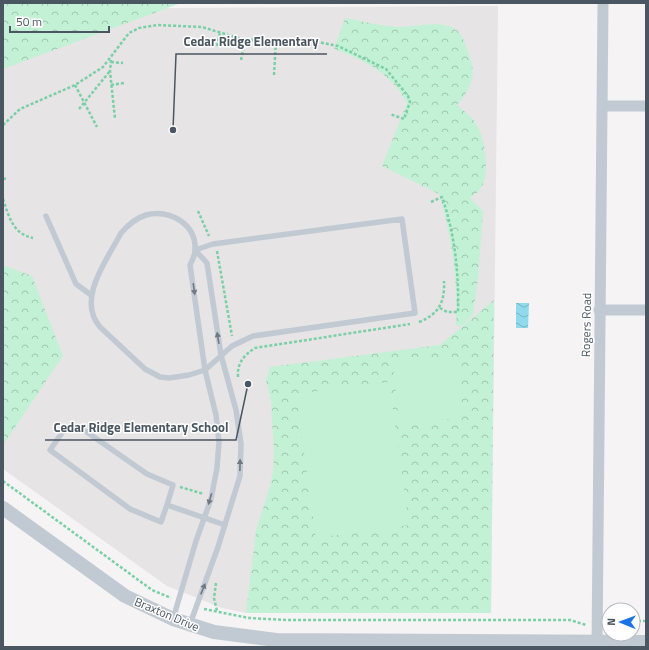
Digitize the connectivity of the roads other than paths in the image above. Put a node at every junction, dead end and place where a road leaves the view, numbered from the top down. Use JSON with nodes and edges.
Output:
{"nodes":[{"id":1,"x":603,"y":3,"type":"edge"},
{"id":2,"x":603,"y":106,"type":"junction"},
{"id":3,"x":646,"y":106,"type":"edge"},
{"id":4,"x":46,"y":216,"type":"dead end"},
{"id":5,"x":195,"y":250,"type":"junction"},
{"id":6,"x":90,"y":295,"type":"junction"},
{"id":7,"x":599,"y":310,"type":"junction"},
{"id":8,"x":646,"y":310,"type":"edge"},
{"id":9,"x":221,"y":355,"type":"junction"},
{"id":10,"x":205,"y":370,"type":"junction"},
{"id":11,"x":167,"y":504,"type":"junction"},
{"id":12,"x":3,"y":508,"type":"edge"},
{"id":13,"x":204,"y":517,"type":"junction"},
{"id":14,"x":225,"y":525,"type":"junction"},
{"id":15,"x":173,"y":619,"type":"junction"},
{"id":16,"x":190,"y":626,"type":"junction"},
{"id":17,"x":597,"y":640,"type":"edge"},
{"id":18,"x":646,"y":642,"type":"edge"}],
"edges":[{"from":1,"to":2,"type":"street","name":"Rogers Road"},
{"from":2,"to":3,"type":"street"},
{"from":2,"to":7,"type":"street","name":"Rogers Road"},
{"from":4,"to":6,"type":"lane"},
{"from":5,"to":6,"type":"lane"},
{"from":9,"to":5,"type":"lane","one_way":true},
{"from":5,"to":9,"type":"lane"},
{"from":5,"to":10,"type":"lane","one_way":true},
{"from":6,"to":10,"type":"lane"},
{"from":7,"to":8,"type":"street"},
{"from":7,"to":17,"type":"street","name":"Rogers Road"},
{"from":9,"to":10,"type":"lane"},
{"from":14,"to":9,"type":"lane","one_way":true},
{"from":10,"to":13,"type":"lane","one_way":true},
{"from":11,"to":11,"type":"lane"},
{"from":11,"to":13,"type":"lane"},
{"from":12,"to":15,"type":"street","name":"Braxton Drive"},
{"from":13,"to":14,"type":"lane"},
{"from":13,"to":15,"type":"lane"},
{"from":16,"to":14,"type":"lane","one_way":true},
{"from":15,"to":16,"type":"street","name":"Braxton Drive"},
{"from":16,"to":17,"type":"street","name":"Braxton Drive"},
{"from":17,"to":18,"type":"street","name":"Braxton Drive"}]}
